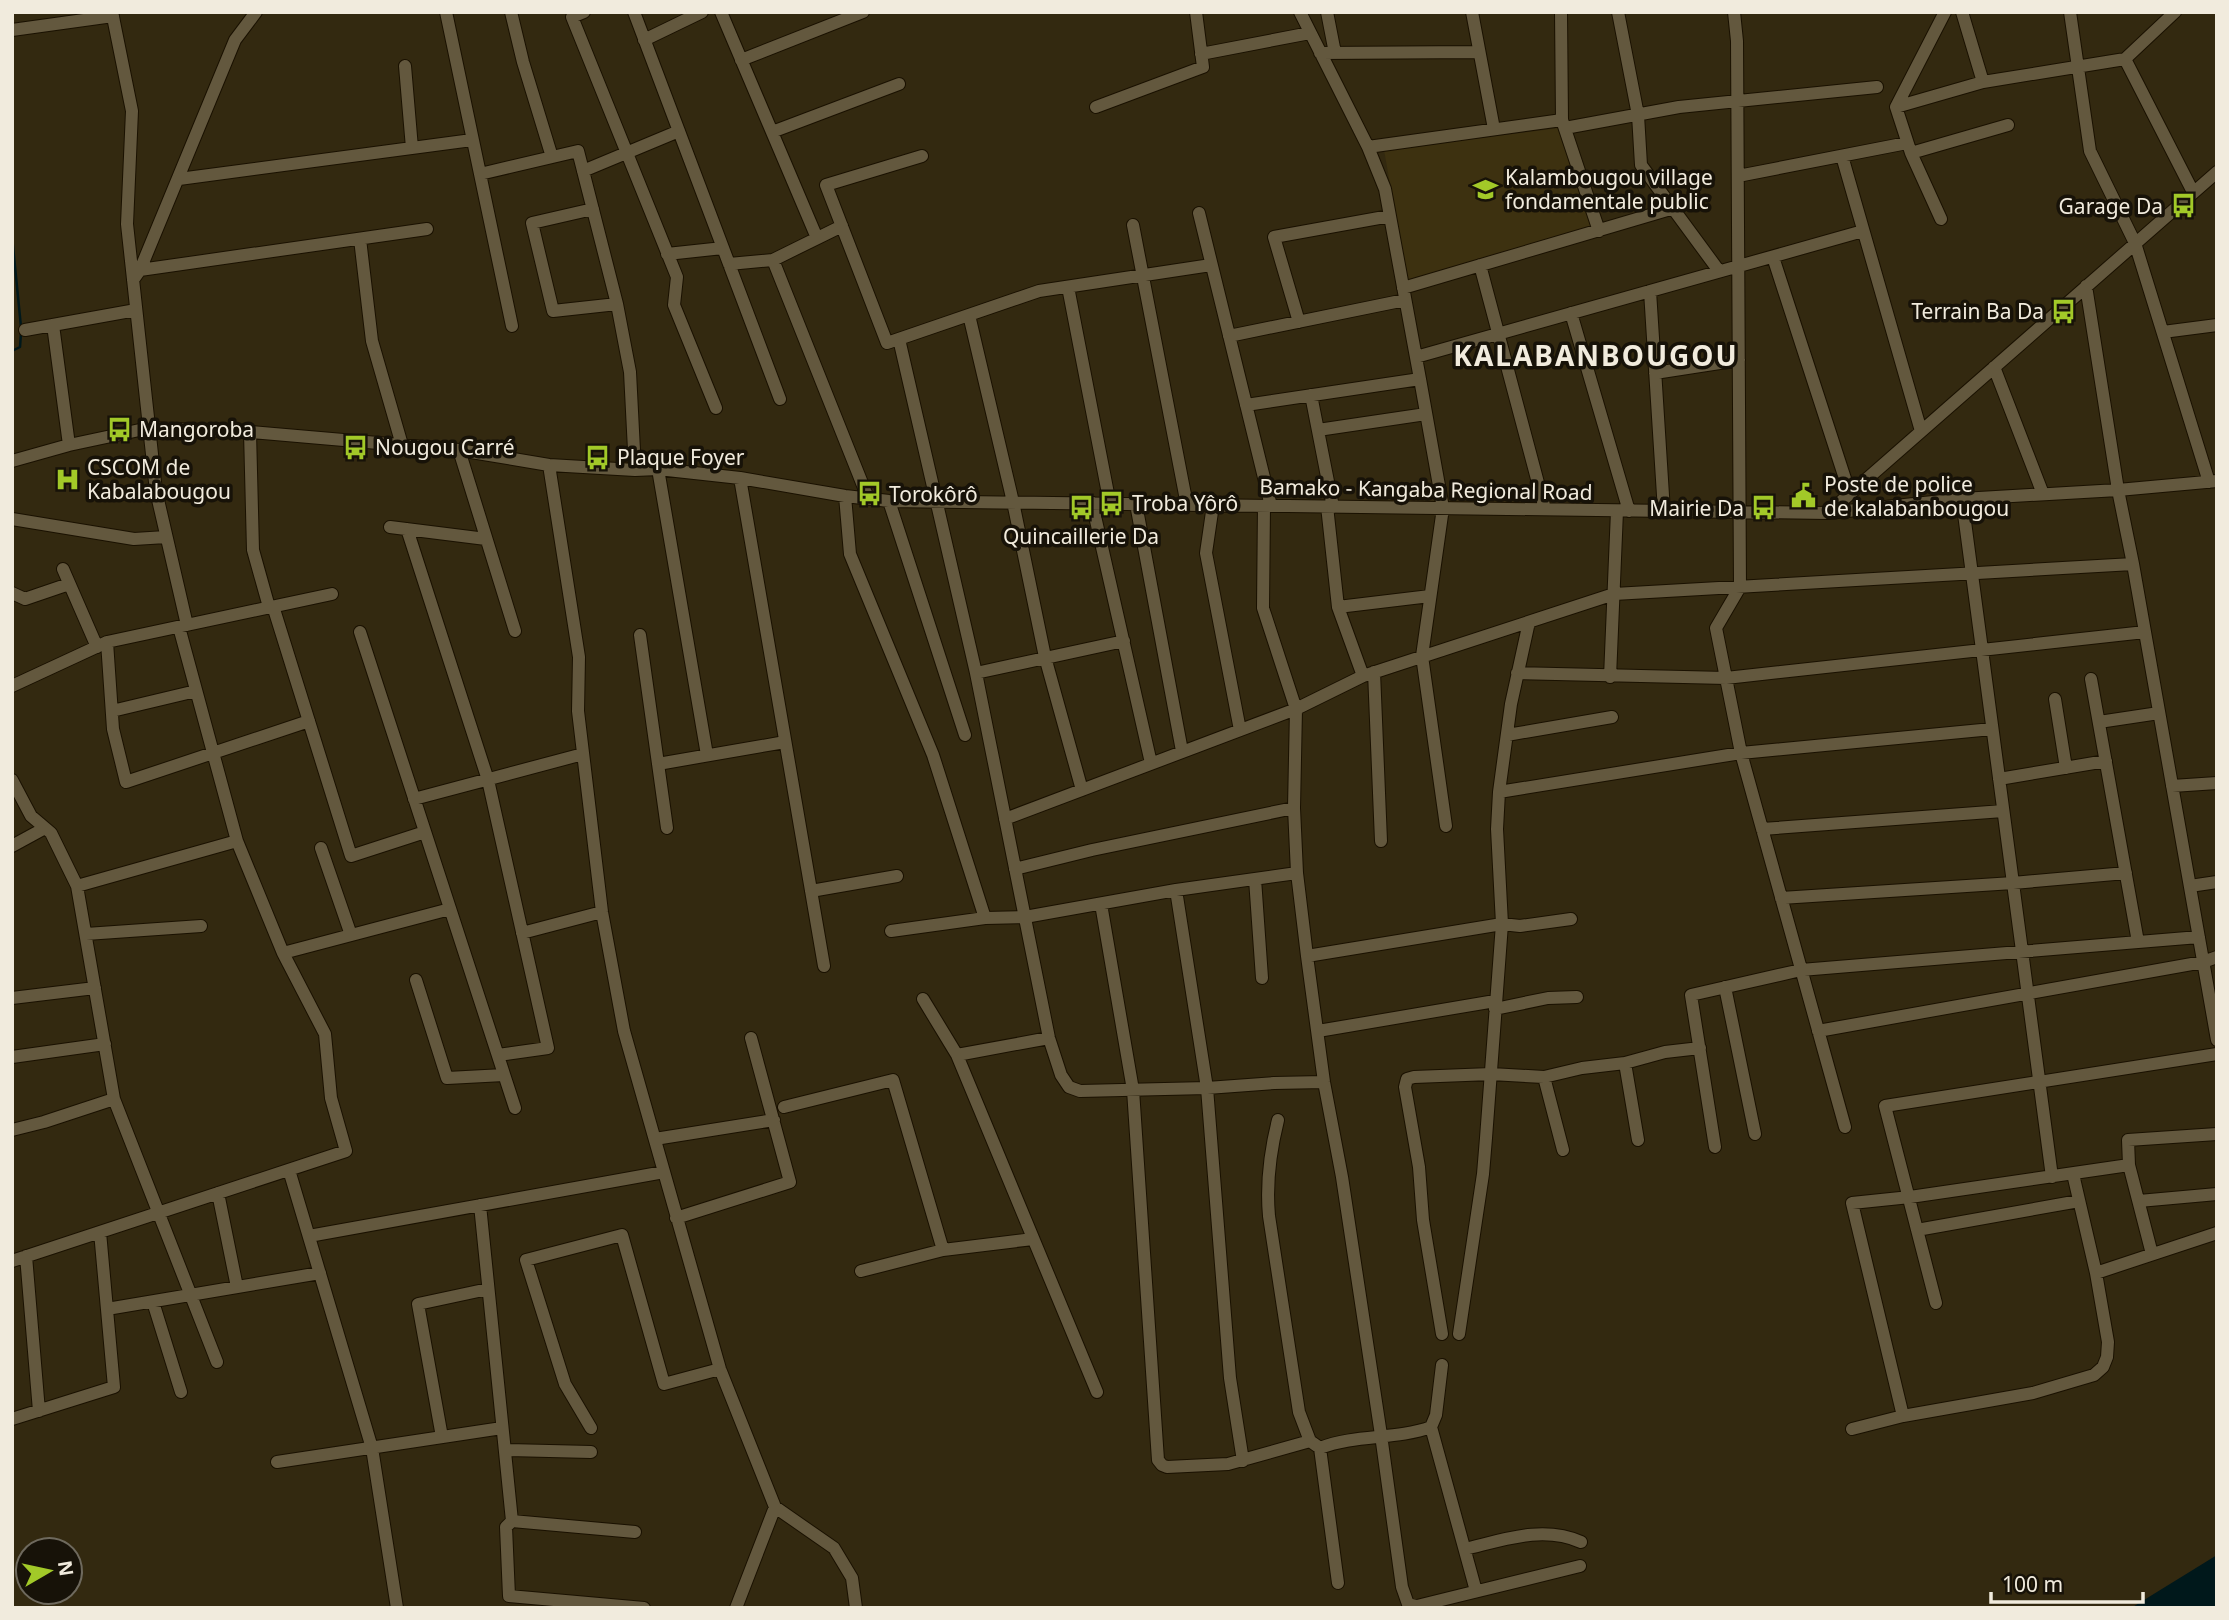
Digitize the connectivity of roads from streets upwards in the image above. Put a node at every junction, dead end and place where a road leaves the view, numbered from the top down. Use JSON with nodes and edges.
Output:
{"nodes":[{"id":1,"x":256,"y":12,"type":"edge"},
{"id":2,"x":446,"y":12,"type":"edge"},
{"id":3,"x":511,"y":12,"type":"edge"},
{"id":4,"x":584,"y":12,"type":"edge"},
{"id":5,"x":634,"y":12,"type":"edge"},
{"id":6,"x":702,"y":12,"type":"edge"},
{"id":7,"x":721,"y":12,"type":"edge"},
{"id":8,"x":863,"y":12,"type":"edge"},
{"id":9,"x":1196,"y":12,"type":"edge"},
{"id":10,"x":1300,"y":12,"type":"edge"},
{"id":11,"x":1327,"y":12,"type":"edge"},
{"id":12,"x":1472,"y":12,"type":"edge"},
{"id":13,"x":1561,"y":12,"type":"edge"},
{"id":14,"x":1618,"y":12,"type":"edge"},
{"id":15,"x":1734,"y":12,"type":"edge"},
{"id":16,"x":1945,"y":12,"type":"edge"},
{"id":17,"x":1962,"y":12,"type":"edge"},
{"id":18,"x":2070,"y":12,"type":"edge"},
{"id":19,"x":2175,"y":12,"type":"edge"},
{"id":20,"x":113,"y":14,"type":"edge"},
{"id":21,"x":12,"y":30,"type":"edge"},
{"id":22,"x":1310,"y":33,"type":"junction"},
{"id":23,"x":645,"y":40,"type":"junction"},
{"id":24,"x":1479,"y":52,"type":"junction"},
{"id":25,"x":1320,"y":53,"type":"junction"},
{"id":26,"x":1335,"y":53,"type":"junction"},
{"id":27,"x":1201,"y":54,"type":"junction"},
{"id":28,"x":2125,"y":59,"type":"junction"},
{"id":29,"x":741,"y":60,"type":"junction"},
{"id":30,"x":404,"y":66,"type":"dead end"},
{"id":31,"x":2078,"y":67,"type":"junction"},
{"id":32,"x":1983,"y":82,"type":"junction"},
{"id":33,"x":899,"y":83,"type":"dead end"},
{"id":34,"x":1877,"y":87,"type":"dead end"},
{"id":35,"x":1738,"y":100,"type":"junction"},
{"id":36,"x":1096,"y":107,"type":"dead end"},
{"id":37,"x":1896,"y":107,"type":"junction"},
{"id":38,"x":1638,"y":115,"type":"junction"},
{"id":39,"x":1564,"y":124,"type":"junction"},
{"id":40,"x":2008,"y":125,"type":"dead end"},
{"id":41,"x":1494,"y":129,"type":"junction"},
{"id":42,"x":679,"y":131,"type":"junction"},
{"id":43,"x":772,"y":132,"type":"junction"},
{"id":44,"x":472,"y":140,"type":"junction"},
{"id":45,"x":1368,"y":147,"type":"junction"},
{"id":46,"x":412,"y":148,"type":"junction"},
{"id":47,"x":1909,"y":148,"type":"junction"},
{"id":48,"x":627,"y":153,"type":"junction"},
{"id":49,"x":922,"y":156,"type":"dead end"},
{"id":50,"x":1842,"y":156,"type":"junction"},
{"id":51,"x":552,"y":158,"type":"junction"},
{"id":52,"x":583,"y":171,"type":"junction"},
{"id":53,"x":2217,"y":172,"type":"edge"},
{"id":54,"x":480,"y":174,"type":"junction"},
{"id":55,"x":1738,"y":177,"type":"junction"},
{"id":56,"x":179,"y":179,"type":"junction"},
{"id":57,"x":2193,"y":192,"type":"junction"},
{"id":58,"x":1674,"y":208,"type":"junction"},
{"id":59,"x":593,"y":209,"type":"junction"},
{"id":60,"x":1199,"y":213,"type":"dead end"},
{"id":61,"x":1390,"y":216,"type":"junction"},
{"id":62,"x":1941,"y":219,"type":"dead end"},
{"id":63,"x":1132,"y":225,"type":"dead end"},
{"id":64,"x":842,"y":226,"type":"junction"},
{"id":65,"x":427,"y":229,"type":"dead end"},
{"id":66,"x":1599,"y":231,"type":"junction"},
{"id":67,"x":1863,"y":231,"type":"junction"},
{"id":68,"x":817,"y":238,"type":"junction"},
{"id":69,"x":360,"y":239,"type":"junction"},
{"id":70,"x":2135,"y":243,"type":"junction"},
{"id":71,"x":723,"y":248,"type":"junction"},
{"id":72,"x":667,"y":254,"type":"junction"},
{"id":73,"x":1773,"y":257,"type":"junction"},
{"id":74,"x":772,"y":260,"type":"junction"},
{"id":75,"x":729,"y":264,"type":"junction"},
{"id":76,"x":1211,"y":265,"type":"junction"},
{"id":77,"x":1480,"y":265,"type":"junction"},
{"id":78,"x":1739,"y":267,"type":"junction"},
{"id":79,"x":1719,"y":271,"type":"junction"},
{"id":80,"x":137,"y":275,"type":"junction"},
{"id":81,"x":1142,"y":275,"type":"junction"},
{"id":82,"x":2086,"y":286,"type":"junction"},
{"id":83,"x":1068,"y":287,"type":"junction"},
{"id":84,"x":1650,"y":291,"type":"junction"},
{"id":85,"x":1404,"y":294,"type":"junction"},
{"id":86,"x":617,"y":304,"type":"junction"},
{"id":87,"x":136,"y":310,"type":"junction"},
{"id":88,"x":1571,"y":313,"type":"junction"},
{"id":89,"x":968,"y":315,"type":"junction"},
{"id":90,"x":1299,"y":322,"type":"junction"},
{"id":91,"x":52,"y":325,"type":"junction"},
{"id":92,"x":512,"y":326,"type":"dead end"},
{"id":93,"x":2217,"y":326,"type":"edge"},
{"id":94,"x":25,"y":330,"type":"dead end"},
{"id":95,"x":2163,"y":332,"type":"junction"},
{"id":96,"x":1498,"y":334,"type":"junction"},
{"id":97,"x":1229,"y":336,"type":"junction"},
{"id":98,"x":899,"y":339,"type":"junction"},
{"id":99,"x":1416,"y":357,"type":"junction"},
{"id":100,"x":1739,"y":360,"type":"junction"},
{"id":101,"x":1994,"y":367,"type":"junction"},
{"id":102,"x":1655,"y":373,"type":"junction"},
{"id":103,"x":1420,"y":379,"type":"junction"},
{"id":104,"x":1311,"y":395,"type":"junction"},
{"id":105,"x":780,"y":398,"type":"dead end"},
{"id":106,"x":1246,"y":405,"type":"junction"},
{"id":107,"x":716,"y":408,"type":"dead end"},
{"id":108,"x":1426,"y":415,"type":"junction"},
{"id":109,"x":149,"y":428,"type":"junction"},
{"id":110,"x":1318,"y":430,"type":"junction"},
{"id":111,"x":1921,"y":431,"type":"junction"},
{"id":112,"x":250,"y":432,"type":"junction"},
{"id":113,"x":69,"y":445,"type":"junction"},
{"id":114,"x":402,"y":445,"type":"junction"},
{"id":115,"x":459,"y":450,"type":"junction"},
{"id":116,"x":12,"y":461,"type":"edge"},
{"id":117,"x":549,"y":465,"type":"junction"},
{"id":118,"x":659,"y":469,"type":"junction"},
{"id":119,"x":635,"y":470,"type":"junction"},
{"id":120,"x":740,"y":478,"type":"junction"},
{"id":121,"x":2213,"y":482,"type":"edge"},
{"id":122,"x":2118,"y":490,"type":"junction"},
{"id":123,"x":1850,"y":494,"type":"junction"},
{"id":124,"x":2043,"y":494,"type":"junction"},
{"id":125,"x":845,"y":496,"type":"junction"},
{"id":126,"x":868,"y":498,"type":"junction"},
{"id":127,"x":1962,"y":499,"type":"junction"},
{"id":128,"x":889,"y":500,"type":"junction"},
{"id":129,"x":937,"y":501,"type":"junction"},
{"id":130,"x":1013,"y":502,"type":"junction"},
{"id":131,"x":1092,"y":503,"type":"junction"},
{"id":132,"x":1110,"y":504,"type":"junction"},
{"id":133,"x":1136,"y":504,"type":"junction"},
{"id":134,"x":1187,"y":505,"type":"junction"},
{"id":135,"x":1213,"y":505,"type":"junction"},
{"id":136,"x":1267,"y":506,"type":"junction"},
{"id":137,"x":1330,"y":507,"type":"junction"},
{"id":138,"x":1443,"y":508,"type":"junction"},
{"id":139,"x":1545,"y":509,"type":"junction"},
{"id":140,"x":1623,"y":511,"type":"junction"},
{"id":141,"x":1664,"y":511,"type":"junction"},
{"id":142,"x":1740,"y":512,"type":"junction"},
{"id":143,"x":1828,"y":513,"type":"junction"},
{"id":144,"x":12,"y":519,"type":"edge"},
{"id":145,"x":390,"y":527,"type":"dead end"},
{"id":146,"x":407,"y":529,"type":"junction"},
{"id":147,"x":166,"y":537,"type":"junction"},
{"id":148,"x":486,"y":539,"type":"junction"},
{"id":149,"x":2133,"y":564,"type":"junction"},
{"id":150,"x":63,"y":569,"type":"dead end"},
{"id":151,"x":1972,"y":573,"type":"junction"},
{"id":152,"x":69,"y":584,"type":"junction"},
{"id":153,"x":1740,"y":587,"type":"junction"},
{"id":154,"x":12,"y":593,"type":"edge"},
{"id":155,"x":332,"y":594,"type":"dead end"},
{"id":156,"x":1614,"y":594,"type":"junction"},
{"id":157,"x":1430,"y":596,"type":"junction"},
{"id":158,"x":271,"y":607,"type":"junction"},
{"id":159,"x":1338,"y":607,"type":"junction"},
{"id":160,"x":1529,"y":622,"type":"junction"},
{"id":161,"x":183,"y":626,"type":"junction"},
{"id":162,"x":515,"y":631,"type":"dead end"},
{"id":163,"x":360,"y":632,"type":"dead end"},
{"id":164,"x":2145,"y":632,"type":"junction"},
{"id":165,"x":640,"y":635,"type":"dead end"},
{"id":166,"x":1124,"y":641,"type":"junction"},
{"id":167,"x":102,"y":645,"type":"junction"},
{"id":168,"x":1982,"y":650,"type":"junction"},
{"id":169,"x":1422,"y":656,"type":"junction"},
{"id":170,"x":1045,"y":657,"type":"junction"},
{"id":171,"x":976,"y":673,"type":"junction"},
{"id":172,"x":1517,"y":673,"type":"junction"},
{"id":173,"x":1368,"y":674,"type":"junction"},
{"id":174,"x":1610,"y":677,"type":"junction"},
{"id":175,"x":1726,"y":678,"type":"junction"},
{"id":176,"x":2091,"y":679,"type":"dead end"},
{"id":177,"x":12,"y":686,"type":"edge"},
{"id":178,"x":196,"y":691,"type":"junction"},
{"id":179,"x":2055,"y":699,"type":"dead end"},
{"id":180,"x":1296,"y":709,"type":"junction"},
{"id":181,"x":112,"y":711,"type":"junction"},
{"id":182,"x":2159,"y":713,"type":"junction"},
{"id":183,"x":1612,"y":717,"type":"dead end"},
{"id":184,"x":309,"y":720,"type":"junction"},
{"id":185,"x":2099,"y":722,"type":"junction"},
{"id":186,"x":1992,"y":729,"type":"junction"},
{"id":187,"x":1240,"y":730,"type":"junction"},
{"id":188,"x":965,"y":735,"type":"dead end"},
{"id":189,"x":1507,"y":735,"type":"junction"},
{"id":190,"x":785,"y":742,"type":"junction"},
{"id":191,"x":1182,"y":751,"type":"junction"},
{"id":192,"x":213,"y":753,"type":"junction"},
{"id":193,"x":1741,"y":753,"type":"junction"},
{"id":194,"x":583,"y":754,"type":"junction"},
{"id":195,"x":707,"y":755,"type":"junction"},
{"id":196,"x":2106,"y":761,"type":"junction"},
{"id":197,"x":1150,"y":763,"type":"junction"},
{"id":198,"x":658,"y":764,"type":"junction"},
{"id":199,"x":2066,"y":768,"type":"junction"},
{"id":200,"x":1999,"y":779,"type":"junction"},
{"id":201,"x":12,"y":780,"type":"edge"},
{"id":202,"x":488,"y":780,"type":"junction"},
{"id":203,"x":2217,"y":783,"type":"edge"},
{"id":204,"x":2172,"y":786,"type":"junction"},
{"id":205,"x":1082,"y":790,"type":"junction"},
{"id":206,"x":1499,"y":792,"type":"junction"},
{"id":207,"x":414,"y":799,"type":"junction"},
{"id":208,"x":1294,"y":808,"type":"junction"},
{"id":209,"x":2003,"y":811,"type":"junction"},
{"id":210,"x":1005,"y":819,"type":"junction"},
{"id":211,"x":1446,"y":826,"type":"dead end"},
{"id":212,"x":45,"y":828,"type":"junction"},
{"id":213,"x":667,"y":828,"type":"dead end"},
{"id":214,"x":1762,"y":829,"type":"junction"},
{"id":215,"x":425,"y":832,"type":"junction"},
{"id":216,"x":237,"y":841,"type":"junction"},
{"id":217,"x":1381,"y":841,"type":"dead end"},
{"id":218,"x":12,"y":846,"type":"edge"},
{"id":219,"x":321,"y":848,"type":"dead end"},
{"id":220,"x":1015,"y":869,"type":"junction"},
{"id":221,"x":1297,"y":873,"type":"junction"},
{"id":222,"x":2126,"y":873,"type":"junction"},
{"id":223,"x":898,"y":876,"type":"dead end"},
{"id":224,"x":1255,"y":879,"type":"junction"},
{"id":225,"x":2217,"y":882,"type":"edge"},
{"id":226,"x":2013,"y":883,"type":"junction"},
{"id":227,"x":77,"y":886,"type":"junction"},
{"id":228,"x":2190,"y":886,"type":"junction"},
{"id":229,"x":1176,"y":890,"type":"junction"},
{"id":230,"x":811,"y":891,"type":"junction"},
{"id":231,"x":1781,"y":898,"type":"junction"},
{"id":232,"x":1101,"y":904,"type":"junction"},
{"id":233,"x":450,"y":909,"type":"junction"},
{"id":234,"x":602,"y":912,"type":"junction"},
{"id":235,"x":1025,"y":917,"type":"junction"},
{"id":236,"x":985,"y":918,"type":"junction"},
{"id":237,"x":1572,"y":919,"type":"dead end"},
{"id":238,"x":1502,"y":925,"type":"junction"},
{"id":239,"x":201,"y":926,"type":"dead end"},
{"id":240,"x":891,"y":931,"type":"dead end"},
{"id":241,"x":522,"y":933,"type":"junction"},
{"id":242,"x":86,"y":934,"type":"junction"},
{"id":243,"x":351,"y":935,"type":"junction"},
{"id":244,"x":2199,"y":937,"type":"junction"},
{"id":245,"x":2138,"y":942,"type":"junction"},
{"id":246,"x":2022,"y":951,"type":"junction"},
{"id":247,"x":283,"y":953,"type":"junction"},
{"id":248,"x":1307,"y":956,"type":"junction"},
{"id":249,"x":2217,"y":957,"type":"edge"},
{"id":250,"x":2203,"y":962,"type":"junction"},
{"id":251,"x":824,"y":966,"type":"dead end"},
{"id":252,"x":1801,"y":970,"type":"junction"},
{"id":253,"x":1262,"y":978,"type":"dead end"},
{"id":254,"x":416,"y":980,"type":"dead end"},
{"id":255,"x":1726,"y":987,"type":"junction"},
{"id":256,"x":95,"y":988,"type":"junction"},
{"id":257,"x":2027,"y":993,"type":"junction"},
{"id":258,"x":12,"y":998,"type":"edge"},
{"id":259,"x":1577,"y":998,"type":"dead end"},
{"id":260,"x":923,"y":999,"type":"dead end"},
{"id":261,"x":1495,"y":1005,"type":"junction"},
{"id":262,"x":1318,"y":1031,"type":"junction"},
{"id":263,"x":1818,"y":1031,"type":"junction"},
{"id":264,"x":2216,"y":1034,"type":"edge"},
{"id":265,"x":751,"y":1038,"type":"dead end"},
{"id":266,"x":1049,"y":1038,"type":"junction"},
{"id":267,"x":105,"y":1044,"type":"junction"},
{"id":268,"x":1699,"y":1048,"type":"junction"},
{"id":269,"x":2217,"y":1054,"type":"edge"},
{"id":270,"x":498,"y":1055,"type":"junction"},
{"id":271,"x":957,"y":1055,"type":"junction"},
{"id":272,"x":12,"y":1057,"type":"edge"},
{"id":273,"x":1625,"y":1063,"type":"junction"},
{"id":274,"x":1491,"y":1074,"type":"junction"},
{"id":275,"x":504,"y":1075,"type":"junction"},
{"id":276,"x":1544,"y":1077,"type":"junction"},
{"id":277,"x":1324,"y":1082,"type":"junction"},
{"id":278,"x":2039,"y":1082,"type":"junction"},
{"id":279,"x":1207,"y":1088,"type":"junction"},
{"id":280,"x":1133,"y":1090,"type":"junction"},
{"id":281,"x":114,"y":1099,"type":"junction"},
{"id":282,"x":784,"y":1107,"type":"dead end"},
{"id":283,"x":515,"y":1108,"type":"dead end"},
{"id":284,"x":774,"y":1120,"type":"junction"},
{"id":285,"x":1278,"y":1120,"type":"dead end"},
{"id":286,"x":1845,"y":1127,"type":"dead end"},
{"id":287,"x":12,"y":1130,"type":"edge"},
{"id":288,"x":1755,"y":1134,"type":"dead end"},
{"id":289,"x":2217,"y":1135,"type":"edge"},
{"id":290,"x":654,"y":1139,"type":"junction"},
{"id":291,"x":1638,"y":1140,"type":"dead end"},
{"id":292,"x":1715,"y":1147,"type":"dead end"},
{"id":293,"x":1563,"y":1150,"type":"dead end"},
{"id":294,"x":2129,"y":1165,"type":"junction"},
{"id":295,"x":289,"y":1170,"type":"junction"},
{"id":296,"x":664,"y":1172,"type":"junction"},
{"id":297,"x":2073,"y":1174,"type":"junction"},
{"id":298,"x":2052,"y":1177,"type":"junction"},
{"id":299,"x":218,"y":1193,"type":"junction"},
{"id":300,"x":2217,"y":1194,"type":"edge"},
{"id":301,"x":1910,"y":1197,"type":"junction"},
{"id":302,"x":2079,"y":1201,"type":"junction"},
{"id":303,"x":2140,"y":1201,"type":"junction"},
{"id":304,"x":480,"y":1205,"type":"junction"},
{"id":305,"x":159,"y":1213,"type":"junction"},
{"id":306,"x":676,"y":1218,"type":"junction"},
{"id":307,"x":1917,"y":1230,"type":"junction"},
{"id":308,"x":100,"y":1232,"type":"junction"},
{"id":309,"x":2217,"y":1233,"type":"edge"},
{"id":310,"x":309,"y":1236,"type":"junction"},
{"id":311,"x":1033,"y":1239,"type":"junction"},
{"id":312,"x":943,"y":1250,"type":"junction"},
{"id":313,"x":2152,"y":1254,"type":"junction"},
{"id":314,"x":26,"y":1256,"type":"junction"},
{"id":315,"x":12,"y":1261,"type":"edge"},
{"id":316,"x":861,"y":1272,"type":"dead end"},
{"id":317,"x":320,"y":1273,"type":"junction"},
{"id":318,"x":2096,"y":1273,"type":"junction"},
{"id":319,"x":237,"y":1287,"type":"junction"},
{"id":320,"x":488,"y":1289,"type":"junction"},
{"id":321,"x":191,"y":1295,"type":"junction"},
{"id":322,"x":153,"y":1301,"type":"junction"},
{"id":323,"x":1936,"y":1303,"type":"dead end"},
{"id":324,"x":107,"y":1310,"type":"junction"},
{"id":325,"x":1442,"y":1334,"type":"dead end"},
{"id":326,"x":1459,"y":1334,"type":"dead end"},
{"id":327,"x":217,"y":1362,"type":"dead end"},
{"id":328,"x":1442,"y":1365,"type":"dead end"},
{"id":329,"x":720,"y":1370,"type":"junction"},
{"id":330,"x":181,"y":1392,"type":"dead end"},
{"id":331,"x":1097,"y":1392,"type":"dead end"},
{"id":332,"x":40,"y":1411,"type":"junction"},
{"id":333,"x":1903,"y":1416,"type":"junction"},
{"id":334,"x":12,"y":1419,"type":"edge"},
{"id":335,"x":1431,"y":1427,"type":"junction"},
{"id":336,"x":502,"y":1428,"type":"junction"},
{"id":337,"x":591,"y":1428,"type":"dead end"},
{"id":338,"x":1852,"y":1429,"type":"dead end"},
{"id":339,"x":1381,"y":1435,"type":"junction"},
{"id":340,"x":442,"y":1437,"type":"junction"},
{"id":341,"x":1315,"y":1444,"type":"junction"},
{"id":342,"x":372,"y":1448,"type":"junction"},
{"id":343,"x":505,"y":1450,"type":"junction"},
{"id":344,"x":591,"y":1452,"type":"dead end"},
{"id":345,"x":1243,"y":1461,"type":"junction"},
{"id":346,"x":277,"y":1462,"type":"dead end"},
{"id":347,"x":775,"y":1507,"type":"junction"},
{"id":348,"x":512,"y":1521,"type":"junction"},
{"id":349,"x":635,"y":1532,"type":"dead end"},
{"id":350,"x":1581,"y":1542,"type":"dead end"},
{"id":351,"x":1465,"y":1549,"type":"junction"},
{"id":352,"x":1580,"y":1566,"type":"dead end"},
{"id":353,"x":1338,"y":1583,"type":"dead end"},
{"id":354,"x":1476,"y":1591,"type":"junction"},
{"id":355,"x":397,"y":1608,"type":"edge"},
{"id":356,"x":645,"y":1608,"type":"edge"},
{"id":357,"x":736,"y":1608,"type":"edge"},
{"id":358,"x":856,"y":1608,"type":"edge"}],
"edges":[{"from":1,"to":56,"type":"street"},
{"from":2,"to":44,"type":"street"},
{"from":3,"to":51,"type":"street"},
{"from":4,"to":48,"type":"street"},
{"from":5,"to":23,"type":"street"},
{"from":6,"to":23,"type":"street"},
{"from":7,"to":29,"type":"street"},
{"from":8,"to":29,"type":"street"},
{"from":9,"to":27,"type":"street"},
{"from":10,"to":22,"type":"street"},
{"from":11,"to":26,"type":"street"},
{"from":12,"to":24,"type":"street"},
{"from":13,"to":39,"type":"street"},
{"from":14,"to":38,"type":"street"},
{"from":15,"to":35,"type":"street"},
{"from":16,"to":37,"type":"street"},
{"from":17,"to":32,"type":"street"},
{"from":18,"to":31,"type":"street"},
{"from":19,"to":28,"type":"street"},
{"from":20,"to":21,"type":"street"},
{"from":20,"to":80,"type":"street"},
{"from":22,"to":25,"type":"street"},
{"from":22,"to":27,"type":"street"},
{"from":23,"to":42,"type":"street"},
{"from":24,"to":26,"type":"street"},
{"from":24,"to":41,"type":"street"},
{"from":25,"to":26,"type":"street"},
{"from":25,"to":45,"type":"street"},
{"from":27,"to":36,"type":"street"},
{"from":28,"to":31,"type":"street"},
{"from":28,"to":57,"type":"street"},
{"from":29,"to":43,"type":"street"},
{"from":30,"to":46,"type":"street"},
{"from":31,"to":32,"type":"street"},
{"from":31,"to":70,"type":"street"},
{"from":32,"to":37,"type":"street"},
{"from":33,"to":43,"type":"street"},
{"from":34,"to":35,"type":"street"},
{"from":35,"to":38,"type":"street"},
{"from":35,"to":55,"type":"street"},
{"from":37,"to":47,"type":"street"},
{"from":38,"to":39,"type":"street"},
{"from":38,"to":58,"type":"street"},
{"from":39,"to":41,"type":"street"},
{"from":39,"to":66,"type":"street"},
{"from":40,"to":47,"type":"street"},
{"from":41,"to":45,"type":"street"},
{"from":42,"to":48,"type":"street"},
{"from":42,"to":71,"type":"street"},
{"from":43,"to":68,"type":"street"},
{"from":44,"to":46,"type":"street"},
{"from":44,"to":54,"type":"street"},
{"from":45,"to":61,"type":"street"},
{"from":46,"to":56,"type":"street"},
{"from":47,"to":50,"type":"street"},
{"from":47,"to":62,"type":"street"},
{"from":48,"to":52,"type":"street"},
{"from":48,"to":72,"type":"street"},
{"from":49,"to":64,"type":"street"},
{"from":50,"to":55,"type":"street"},
{"from":50,"to":67,"type":"street"},
{"from":51,"to":52,"type":"street"},
{"from":51,"to":54,"type":"street"},
{"from":52,"to":59,"type":"street"},
{"from":53,"to":57,"type":"street"},
{"from":54,"to":92,"type":"street"},
{"from":55,"to":78,"type":"street"},
{"from":56,"to":80,"type":"street"},
{"from":57,"to":70,"type":"street"},
{"from":58,"to":66,"type":"street"},
{"from":58,"to":79,"type":"street"},
{"from":59,"to":86,"type":"street"},
{"from":59,"to":86,"type":"street"},
{"from":60,"to":76,"type":"street"},
{"from":61,"to":85,"type":"street"},
{"from":61,"to":90,"type":"street"},
{"from":63,"to":81,"type":"street"},
{"from":64,"to":68,"type":"street"},
{"from":64,"to":98,"type":"street"},
{"from":65,"to":69,"type":"street"},
{"from":66,"to":77,"type":"street"},
{"from":67,"to":73,"type":"street"},
{"from":67,"to":111,"type":"street"},
{"from":68,"to":74,"type":"street"},
{"from":69,"to":80,"type":"street"},
{"from":69,"to":114,"type":"street"},
{"from":70,"to":82,"type":"street"},
{"from":70,"to":95,"type":"street"},
{"from":71,"to":72,"type":"street"},
{"from":71,"to":75,"type":"street"},
{"from":72,"to":107,"type":"street"},
{"from":73,"to":78,"type":"street"},
{"from":73,"to":123,"type":"street"},
{"from":74,"to":75,"type":"street"},
{"from":74,"to":126,"type":"street"},
{"from":75,"to":105,"type":"street"},
{"from":76,"to":81,"type":"street"},
{"from":76,"to":97,"type":"street"},
{"from":77,"to":85,"type":"street"},
{"from":77,"to":96,"type":"street"},
{"from":78,"to":79,"type":"street"},
{"from":78,"to":100,"type":"street"},
{"from":79,"to":84,"type":"street"},
{"from":80,"to":87,"type":"street"},
{"from":81,"to":83,"type":"street"},
{"from":81,"to":134,"type":"street"},
{"from":82,"to":101,"type":"street"},
{"from":82,"to":122,"type":"street"},
{"from":83,"to":89,"type":"street"},
{"from":83,"to":132,"type":"street"},
{"from":84,"to":88,"type":"street"},
{"from":84,"to":102,"type":"street"},
{"from":85,"to":90,"type":"street"},
{"from":85,"to":99,"type":"street"},
{"from":86,"to":119,"type":"street"},
{"from":87,"to":91,"type":"street"},
{"from":87,"to":109,"type":"street"},
{"from":88,"to":96,"type":"street"},
{"from":88,"to":140,"type":"street"},
{"from":89,"to":98,"type":"street"},
{"from":89,"to":130,"type":"street"},
{"from":90,"to":97,"type":"street"},
{"from":91,"to":94,"type":"street"},
{"from":91,"to":113,"type":"street"},
{"from":93,"to":95,"type":"street"},
{"from":95,"to":121,"type":"street"},
{"from":96,"to":99,"type":"street"},
{"from":96,"to":139,"type":"street"},
{"from":97,"to":106,"type":"street"},
{"from":98,"to":129,"type":"street"},
{"from":99,"to":103,"type":"street"},
{"from":100,"to":102,"type":"street"},
{"from":100,"to":142,"type":"street"},
{"from":101,"to":111,"type":"street"},
{"from":101,"to":124,"type":"street"},
{"from":102,"to":141,"type":"street"},
{"from":103,"to":104,"type":"street"},
{"from":103,"to":108,"type":"street"},
{"from":104,"to":106,"type":"street"},
{"from":104,"to":110,"type":"street"},
{"from":106,"to":136,"type":"street"},
{"from":108,"to":110,"type":"street"},
{"from":108,"to":138,"type":"street"},
{"from":109,"to":112,"type":"street","name":"Bamako - Kangaba Regional Road"},
{"from":109,"to":113,"type":"street","name":"Bamako - Kangaba Regional Road"},
{"from":109,"to":147,"type":"street"},
{"from":110,"to":137,"type":"street"},
{"from":111,"to":123,"type":"street"},
{"from":112,"to":114,"type":"street","name":"Bamako - Kangaba Regional Road"},
{"from":112,"to":158,"type":"street"},
{"from":113,"to":116,"type":"street","name":"Bamako - Kangaba Regional Road"},
{"from":114,"to":115,"type":"street","name":"Bamako - Kangaba Regional Road"},
{"from":115,"to":117,"type":"street","name":"Bamako - Kangaba Regional Road"},
{"from":115,"to":148,"type":"street"},
{"from":117,"to":119,"type":"street","name":"Bamako - Kangaba Regional Road"},
{"from":117,"to":194,"type":"street"},
{"from":118,"to":119,"type":"street","name":"Bamako - Kangaba Regional Road"},
{"from":118,"to":120,"type":"street","name":"Bamako - Kangaba Regional Road"},
{"from":118,"to":195,"type":"street"},
{"from":120,"to":125,"type":"street","name":"Bamako - Kangaba Regional Road"},
{"from":120,"to":190,"type":"street"},
{"from":121,"to":122,"type":"street","name":"Bamako - Kangaba Regional Road"},
{"from":122,"to":124,"type":"street","name":"Bamako - Kangaba Regional Road"},
{"from":122,"to":149,"type":"street"},
{"from":123,"to":143,"type":"street"},
{"from":124,"to":127,"type":"street","name":"Bamako - Kangaba Regional Road"},
{"from":125,"to":126,"type":"street","name":"Bamako - Kangaba Regional Road"},
{"from":125,"to":236,"type":"street"},
{"from":126,"to":128,"type":"street","name":"Bamako - Kangaba Regional Road"},
{"from":127,"to":143,"type":"street","name":"Bamako - Kangaba Regional Road"},
{"from":127,"to":151,"type":"street"},
{"from":128,"to":129,"type":"street","name":"Bamako - Kangaba Regional Road"},
{"from":128,"to":188,"type":"street"},
{"from":129,"to":130,"type":"street","name":"Bamako - Kangaba Regional Road"},
{"from":129,"to":171,"type":"street"},
{"from":130,"to":131,"type":"street","name":"Bamako - Kangaba Regional Road"},
{"from":130,"to":170,"type":"street"},
{"from":131,"to":132,"type":"street","name":"Bamako - Kangaba Regional Road"},
{"from":131,"to":166,"type":"street"},
{"from":132,"to":133,"type":"street","name":"Bamako - Kangaba Regional Road"},
{"from":133,"to":134,"type":"street","name":"Bamako - Kangaba Regional Road"},
{"from":133,"to":191,"type":"street"},
{"from":134,"to":135,"type":"street","name":"Bamako - Kangaba Regional Road"},
{"from":135,"to":136,"type":"street","name":"Bamako - Kangaba Regional Road"},
{"from":135,"to":187,"type":"street"},
{"from":136,"to":137,"type":"street","name":"Bamako - Kangaba Regional Road"},
{"from":136,"to":180,"type":"street"},
{"from":137,"to":138,"type":"street","name":"Bamako - Kangaba Regional Road"},
{"from":137,"to":159,"type":"street"},
{"from":138,"to":139,"type":"street","name":"Bamako - Kangaba Regional Road"},
{"from":138,"to":157,"type":"street"},
{"from":139,"to":140,"type":"street","name":"Bamako - Kangaba Regional Road"},
{"from":140,"to":141,"type":"street","name":"Bamako - Kangaba Regional Road"},
{"from":140,"to":156,"type":"street"},
{"from":141,"to":142,"type":"street","name":"Bamako - Kangaba Regional Road"},
{"from":142,"to":143,"type":"street","name":"Bamako - Kangaba Regional Road"},
{"from":142,"to":153,"type":"street"},
{"from":144,"to":147,"type":"street"},
{"from":145,"to":146,"type":"street"},
{"from":146,"to":148,"type":"street"},
{"from":146,"to":202,"type":"street"},
{"from":147,"to":161,"type":"street"},
{"from":148,"to":162,"type":"street"},
{"from":149,"to":151,"type":"street"},
{"from":149,"to":164,"type":"street"},
{"from":150,"to":152,"type":"street"},
{"from":151,"to":153,"type":"street"},
{"from":151,"to":168,"type":"street"},
{"from":152,"to":154,"type":"street"},
{"from":152,"to":167,"type":"street"},
{"from":153,"to":156,"type":"street"},
{"from":153,"to":175,"type":"street"},
{"from":155,"to":158,"type":"street"},
{"from":156,"to":160,"type":"street"},
{"from":156,"to":174,"type":"street"},
{"from":157,"to":159,"type":"street"},
{"from":157,"to":169,"type":"street"},
{"from":158,"to":161,"type":"street"},
{"from":158,"to":184,"type":"street"},
{"from":159,"to":173,"type":"street"},
{"from":160,"to":169,"type":"street"},
{"from":160,"to":172,"type":"street"},
{"from":161,"to":167,"type":"street"},
{"from":161,"to":178,"type":"street"},
{"from":163,"to":207,"type":"street"},
{"from":164,"to":168,"type":"street"},
{"from":164,"to":182,"type":"street"},
{"from":165,"to":198,"type":"street"},
{"from":166,"to":170,"type":"street"},
{"from":166,"to":197,"type":"street"},
{"from":167,"to":177,"type":"street"},
{"from":167,"to":181,"type":"street"},
{"from":168,"to":175,"type":"street"},
{"from":168,"to":186,"type":"street"},
{"from":169,"to":173,"type":"street"},
{"from":169,"to":211,"type":"street"},
{"from":170,"to":171,"type":"street"},
{"from":170,"to":205,"type":"street"},
{"from":171,"to":210,"type":"street"},
{"from":172,"to":174,"type":"street"},
{"from":172,"to":189,"type":"street"},
{"from":173,"to":180,"type":"street"},
{"from":173,"to":217,"type":"street"},
{"from":174,"to":175,"type":"street"},
{"from":175,"to":193,"type":"street"},
{"from":176,"to":185,"type":"street"},
{"from":178,"to":181,"type":"street"},
{"from":178,"to":192,"type":"street"},
{"from":179,"to":199,"type":"street"},
{"from":180,"to":187,"type":"street"},
{"from":180,"to":208,"type":"street"},
{"from":181,"to":192,"type":"street"},
{"from":182,"to":185,"type":"street"},
{"from":182,"to":204,"type":"street"},
{"from":183,"to":189,"type":"street"},
{"from":184,"to":192,"type":"street"},
{"from":184,"to":215,"type":"street"},
{"from":185,"to":196,"type":"street"},
{"from":186,"to":193,"type":"street"},
{"from":186,"to":200,"type":"street"},
{"from":187,"to":191,"type":"street"},
{"from":189,"to":206,"type":"street"},
{"from":190,"to":195,"type":"street"},
{"from":190,"to":230,"type":"street"},
{"from":191,"to":197,"type":"street"},
{"from":192,"to":216,"type":"street"},
{"from":193,"to":206,"type":"street"},
{"from":193,"to":214,"type":"street"},
{"from":194,"to":202,"type":"street"},
{"from":194,"to":234,"type":"street"},
{"from":195,"to":198,"type":"street"},
{"from":196,"to":199,"type":"street"},
{"from":196,"to":222,"type":"street"},
{"from":197,"to":205,"type":"street"},
{"from":198,"to":213,"type":"street"},
{"from":199,"to":200,"type":"street"},
{"from":200,"to":209,"type":"street"},
{"from":201,"to":212,"type":"street"},
{"from":202,"to":207,"type":"street"},
{"from":202,"to":241,"type":"street"},
{"from":203,"to":204,"type":"street"},
{"from":204,"to":228,"type":"street"},
{"from":205,"to":210,"type":"street"},
{"from":206,"to":238,"type":"street"},
{"from":207,"to":215,"type":"street"},
{"from":208,"to":220,"type":"street"},
{"from":208,"to":221,"type":"street"},
{"from":209,"to":214,"type":"street"},
{"from":209,"to":226,"type":"street"},
{"from":210,"to":220,"type":"street"},
{"from":212,"to":218,"type":"street"},
{"from":212,"to":227,"type":"street"},
{"from":214,"to":231,"type":"street"},
{"from":215,"to":233,"type":"street"},
{"from":216,"to":227,"type":"street"},
{"from":216,"to":247,"type":"street"},
{"from":219,"to":243,"type":"street"},
{"from":220,"to":235,"type":"street"},
{"from":221,"to":224,"type":"street"},
{"from":221,"to":248,"type":"street"},
{"from":222,"to":226,"type":"street"},
{"from":222,"to":245,"type":"street"},
{"from":223,"to":230,"type":"street"},
{"from":224,"to":229,"type":"street"},
{"from":224,"to":253,"type":"street"},
{"from":225,"to":228,"type":"street"},
{"from":226,"to":231,"type":"street"},
{"from":226,"to":246,"type":"street"},
{"from":227,"to":242,"type":"street"},
{"from":228,"to":244,"type":"street"},
{"from":229,"to":232,"type":"street"},
{"from":229,"to":279,"type":"street"},
{"from":230,"to":251,"type":"street"},
{"from":231,"to":252,"type":"street"},
{"from":232,"to":235,"type":"street"},
{"from":232,"to":280,"type":"street"},
{"from":233,"to":243,"type":"street"},
{"from":233,"to":270,"type":"street"},
{"from":234,"to":241,"type":"street"},
{"from":234,"to":290,"type":"street"},
{"from":235,"to":236,"type":"street"},
{"from":235,"to":266,"type":"street"},
{"from":236,"to":240,"type":"street"},
{"from":237,"to":238,"type":"street"},
{"from":238,"to":248,"type":"street"},
{"from":238,"to":261,"type":"street"},
{"from":239,"to":242,"type":"street"},
{"from":241,"to":270,"type":"street"},
{"from":242,"to":256,"type":"street"},
{"from":243,"to":247,"type":"street"},
{"from":244,"to":245,"type":"street"},
{"from":244,"to":250,"type":"street"},
{"from":245,"to":246,"type":"street"},
{"from":246,"to":252,"type":"street"},
{"from":246,"to":257,"type":"street"},
{"from":247,"to":295,"type":"street"},
{"from":248,"to":262,"type":"street"},
{"from":249,"to":250,"type":"street"},
{"from":250,"to":257,"type":"street"},
{"from":250,"to":264,"type":"street"},
{"from":252,"to":255,"type":"street"},
{"from":252,"to":263,"type":"street"},
{"from":254,"to":275,"type":"street"},
{"from":255,"to":268,"type":"street"},
{"from":255,"to":288,"type":"street"},
{"from":256,"to":258,"type":"street"},
{"from":256,"to":267,"type":"street"},
{"from":257,"to":263,"type":"street"},
{"from":257,"to":278,"type":"street"},
{"from":259,"to":261,"type":"street"},
{"from":260,"to":271,"type":"street"},
{"from":261,"to":262,"type":"street"},
{"from":261,"to":274,"type":"street"},
{"from":262,"to":277,"type":"street"},
{"from":263,"to":286,"type":"street"},
{"from":265,"to":284,"type":"street"},
{"from":266,"to":271,"type":"street"},
{"from":266,"to":280,"type":"street"},
{"from":267,"to":272,"type":"street"},
{"from":267,"to":281,"type":"street"},
{"from":268,"to":273,"type":"street"},
{"from":268,"to":292,"type":"street"},
{"from":269,"to":278,"type":"street"},
{"from":270,"to":275,"type":"street"},
{"from":271,"to":311,"type":"street"},
{"from":273,"to":276,"type":"street"},
{"from":273,"to":291,"type":"street"},
{"from":274,"to":276,"type":"street"},
{"from":274,"to":325,"type":"street"},
{"from":274,"to":326,"type":"street"},
{"from":275,"to":283,"type":"street"},
{"from":276,"to":293,"type":"street"},
{"from":277,"to":279,"type":"street"},
{"from":277,"to":339,"type":"street"},
{"from":278,"to":298,"type":"street"},
{"from":278,"to":301,"type":"street"},
{"from":279,"to":280,"type":"street"},
{"from":279,"to":345,"type":"street"},
{"from":280,"to":345,"type":"street"},
{"from":281,"to":287,"type":"street"},
{"from":281,"to":305,"type":"street"},
{"from":282,"to":312,"type":"street"},
{"from":284,"to":290,"type":"street"},
{"from":284,"to":306,"type":"street"},
{"from":285,"to":341,"type":"street"},
{"from":289,"to":294,"type":"street"},
{"from":290,"to":296,"type":"street"},
{"from":294,"to":297,"type":"street"},
{"from":294,"to":303,"type":"street"},
{"from":295,"to":299,"type":"street"},
{"from":295,"to":310,"type":"street"},
{"from":296,"to":304,"type":"street"},
{"from":296,"to":306,"type":"street"},
{"from":297,"to":298,"type":"street"},
{"from":297,"to":302,"type":"street"},
{"from":298,"to":301,"type":"street"},
{"from":299,"to":305,"type":"street"},
{"from":299,"to":319,"type":"street"},
{"from":300,"to":303,"type":"street"},
{"from":301,"to":307,"type":"street"},
{"from":301,"to":333,"type":"street"},
{"from":302,"to":307,"type":"street"},
{"from":302,"to":318,"type":"street"},
{"from":303,"to":313,"type":"street"},
{"from":304,"to":310,"type":"street"},
{"from":304,"to":320,"type":"street"},
{"from":305,"to":308,"type":"street"},
{"from":305,"to":321,"type":"street"},
{"from":306,"to":329,"type":"street"},
{"from":307,"to":323,"type":"street"},
{"from":308,"to":314,"type":"street"},
{"from":308,"to":324,"type":"street"},
{"from":309,"to":313,"type":"street"},
{"from":310,"to":317,"type":"street"},
{"from":311,"to":312,"type":"street"},
{"from":311,"to":331,"type":"street"},
{"from":312,"to":316,"type":"street"},
{"from":313,"to":318,"type":"street"},
{"from":314,"to":315,"type":"street"},
{"from":314,"to":332,"type":"street"},
{"from":317,"to":319,"type":"street"},
{"from":317,"to":342,"type":"street"},
{"from":318,"to":333,"type":"street"},
{"from":319,"to":321,"type":"street"},
{"from":320,"to":336,"type":"street"},
{"from":320,"to":340,"type":"street"},
{"from":321,"to":322,"type":"street"},
{"from":321,"to":327,"type":"street"},
{"from":322,"to":324,"type":"street"},
{"from":322,"to":330,"type":"street"},
{"from":324,"to":332,"type":"street"},
{"from":328,"to":335,"type":"street"},
{"from":329,"to":337,"type":"street"},
{"from":329,"to":347,"type":"street"},
{"from":332,"to":334,"type":"street"},
{"from":333,"to":338,"type":"street"},
{"from":335,"to":339,"type":"street"},
{"from":335,"to":351,"type":"street"},
{"from":336,"to":340,"type":"street"},
{"from":336,"to":343,"type":"street"},
{"from":339,"to":341,"type":"street"},
{"from":339,"to":354,"type":"street"},
{"from":340,"to":342,"type":"street"},
{"from":341,"to":345,"type":"street"},
{"from":341,"to":353,"type":"street"},
{"from":342,"to":346,"type":"street"},
{"from":342,"to":355,"type":"street"},
{"from":343,"to":344,"type":"street"},
{"from":343,"to":348,"type":"street"},
{"from":347,"to":357,"type":"street"},
{"from":347,"to":358,"type":"street"},
{"from":348,"to":349,"type":"street"},
{"from":348,"to":356,"type":"street"},
{"from":350,"to":351,"type":"street"},
{"from":351,"to":354,"type":"street"},
{"from":352,"to":354,"type":"street"}]}
